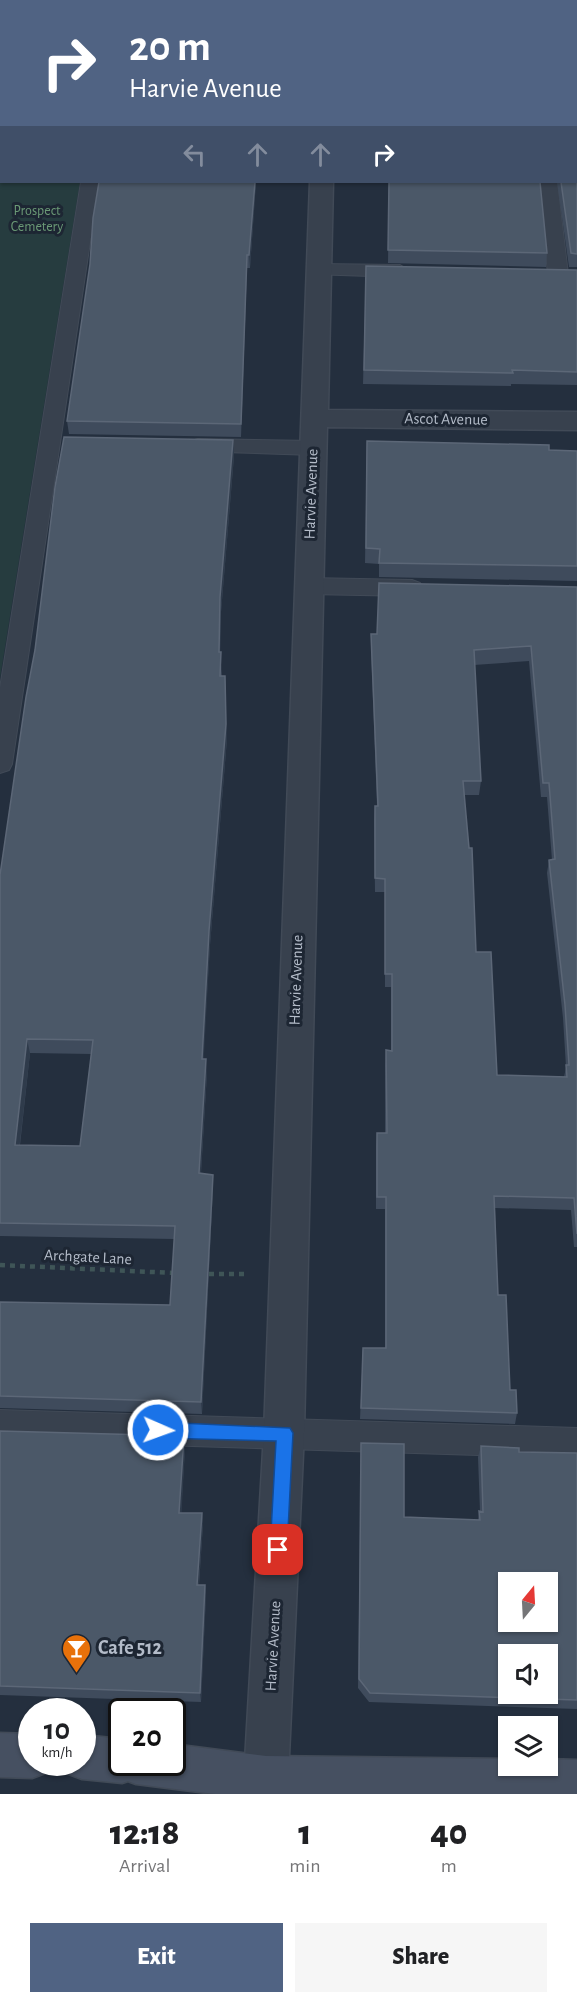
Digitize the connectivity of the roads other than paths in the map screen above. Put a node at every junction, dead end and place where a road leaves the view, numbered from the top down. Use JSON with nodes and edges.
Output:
{"nodes":[{"id":1,"x":90,"y":183,"type":"edge"},
{"id":2,"x":321,"y":183,"type":"edge"},
{"id":3,"x":548,"y":183,"type":"edge"},
{"id":4,"x":318,"y":270,"type":"junction"},
{"id":5,"x":418,"y":272,"type":"edge"},
{"id":6,"x":534,"y":274,"type":"edge"},
{"id":7,"x":567,"y":274,"type":"edge"},
{"id":8,"x":577,"y":421,"type":"edge"},
{"id":9,"x":314,"y":433,"type":"junction"},
{"id":10,"x":51,"y":443,"type":"junction"},
{"id":11,"x":75,"y":444,"type":"edge"},
{"id":12,"x":181,"y":445,"type":"edge"},
{"id":13,"x":308,"y":586,"type":"junction"},
{"id":14,"x":437,"y":588,"type":"edge"},
{"id":15,"x":0,"y":764,"type":"edge"},
{"id":16,"x":0,"y":1425,"type":"edge"},
{"id":17,"x":284,"y":1433,"type":"junction"},
{"id":18,"x":577,"y":1443,"type":"edge"},
{"id":19,"x":0,"y":1755,"type":"edge"},
{"id":20,"x":18,"y":1756,"type":"edge"},
{"id":21,"x":186,"y":1768,"type":"edge"},
{"id":22,"x":266,"y":1778,"type":"junction"},
{"id":23,"x":577,"y":1782,"type":"edge"}],
"edges":[{"from":1,"to":10,"type":"lane"},
{"from":2,"to":4,"type":"street","name":"Harvie Avenue"},
{"from":3,"to":7,"type":"lane"},
{"from":4,"to":5,"type":"lane"},
{"from":4,"to":9,"type":"street","name":"Harvie Avenue"},
{"from":6,"to":7,"type":"lane"},
{"from":8,"to":9,"type":"street","name":"Ascot Avenue"},
{"from":9,"to":12,"type":"lane"},
{"from":9,"to":13,"type":"street","name":"Harvie Avenue"},
{"from":10,"to":11,"type":"lane"},
{"from":10,"to":15,"type":"lane"},
{"from":13,"to":14,"type":"lane"},
{"from":13,"to":17,"type":"street","name":"Harvie Avenue"},
{"from":16,"to":17,"type":"lane"},
{"from":17,"to":18,"type":"lane"},
{"from":17,"to":22,"type":"street","name":"Harvie Avenue"},
{"from":19,"to":20,"type":"main road"},
{"from":21,"to":22,"type":"main road"},
{"from":22,"to":23,"type":"main road"}]}
